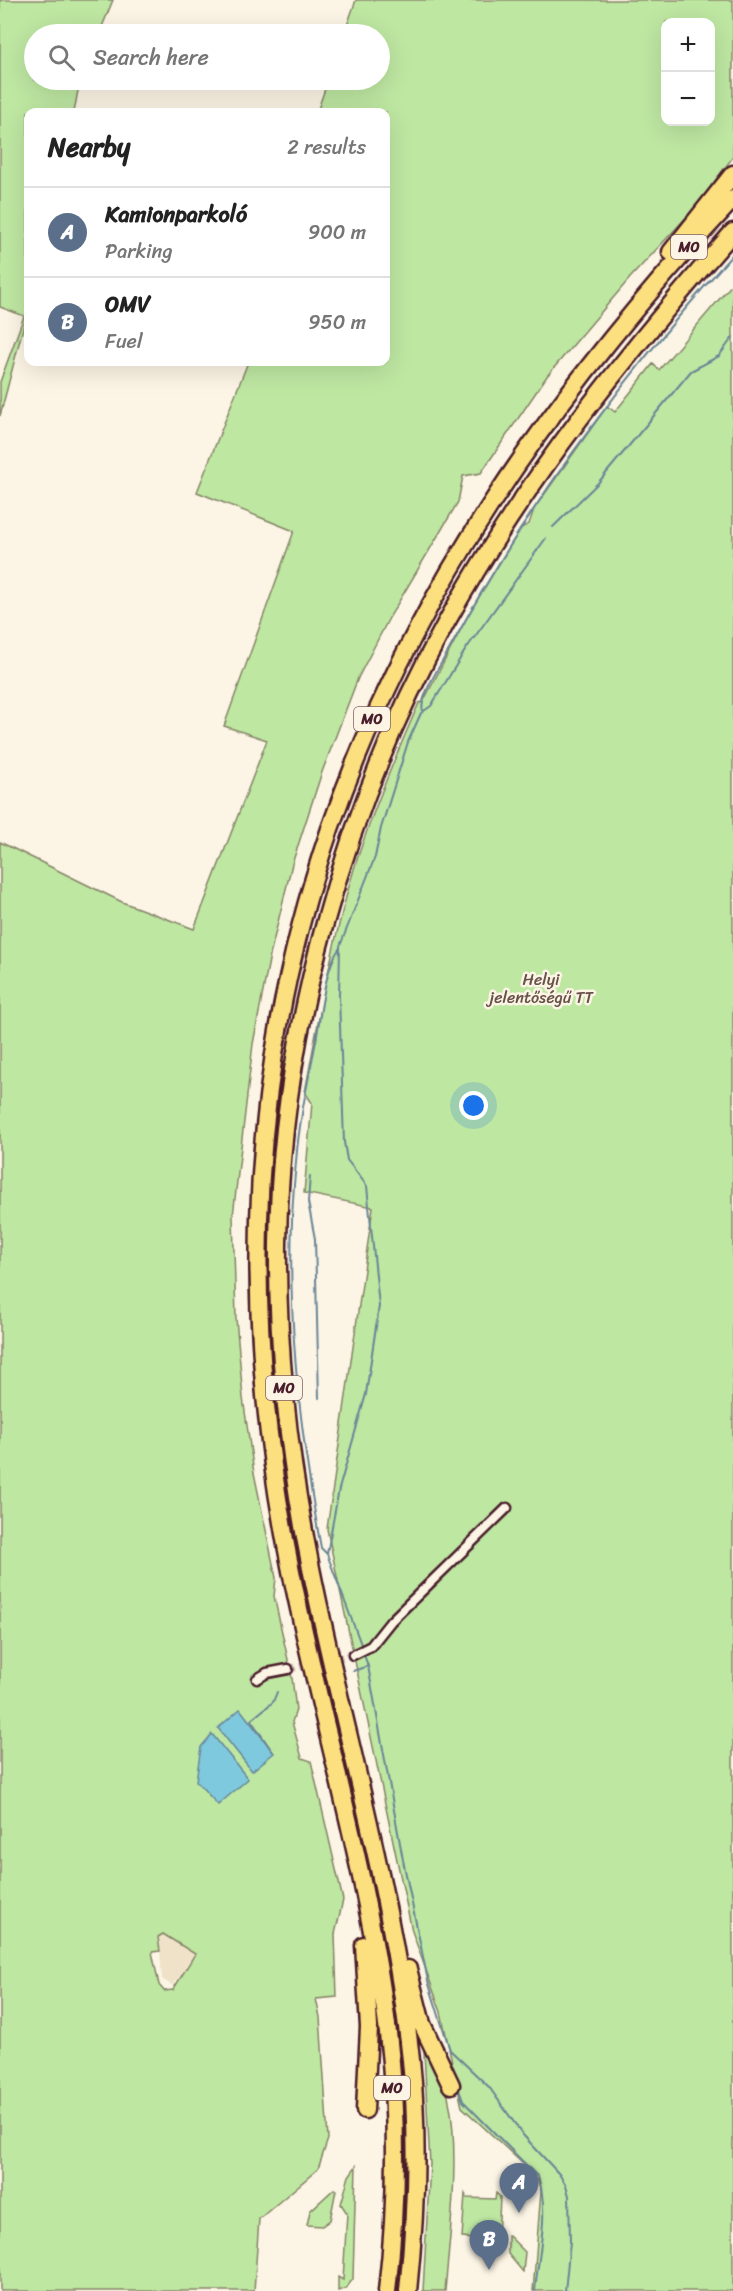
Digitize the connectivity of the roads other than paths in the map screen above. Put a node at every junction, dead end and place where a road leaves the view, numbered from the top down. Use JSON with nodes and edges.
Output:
{"nodes":[{"id":1,"x":733,"y":174,"type":"edge"},
{"id":2,"x":733,"y":199,"type":"edge"},
{"id":3,"x":733,"y":232,"type":"edge"},
{"id":4,"x":646,"y":296,"type":"junction"},
{"id":5,"x":507,"y":1508,"type":"dead end"},
{"id":6,"x":360,"y":1652,"type":"tunnel mouth"},
{"id":7,"x":288,"y":1669,"type":"tunnel mouth"},
{"id":8,"x":257,"y":1679,"type":"dead end"},
{"id":9,"x":362,"y":1887,"type":"junction"},
{"id":10,"x":388,"y":1912,"type":"junction"},
{"id":11,"x":451,"y":2085,"type":"dead end"},
{"id":12,"x":364,"y":2110,"type":"dead end"},
{"id":13,"x":387,"y":2291,"type":"edge"},
{"id":14,"x":408,"y":2291,"type":"edge"}],
"edges":[{"from":1,"to":4,"type":"highway"},
{"from":2,"to":4,"type":"highway","number":"M0"},
{"from":3,"to":10,"type":"highway","number":"M0"},
{"from":4,"to":9,"type":"highway","number":"M0"},
{"from":5,"to":6,"type":"street"},
{"from":7,"to":8,"type":"street"},
{"from":9,"to":12,"type":"highway"},
{"from":9,"to":13,"type":"highway","number":"M0"},
{"from":10,"to":11,"type":"highway"},
{"from":10,"to":14,"type":"highway","number":"M0"}]}
